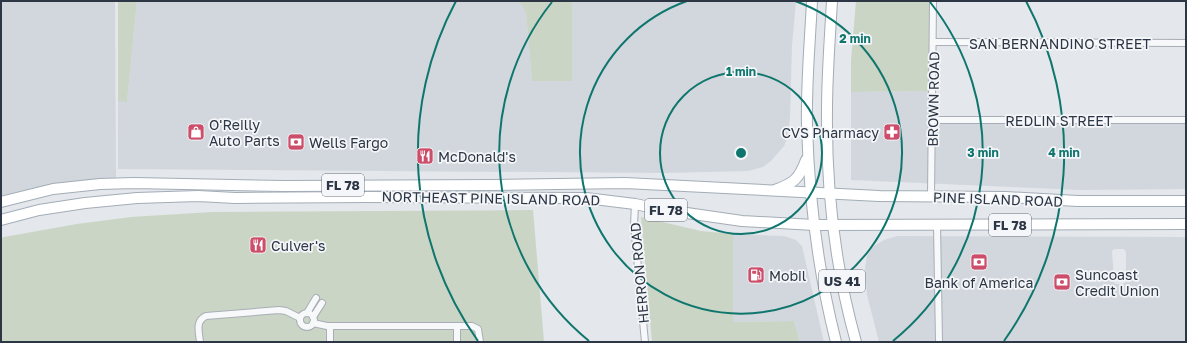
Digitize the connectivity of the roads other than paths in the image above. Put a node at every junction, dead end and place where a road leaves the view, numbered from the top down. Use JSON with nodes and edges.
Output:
{"nodes":[{"id":1,"x":812,"y":1,"type":"edge"},
{"id":2,"x":830,"y":1,"type":"edge"},
{"id":3,"x":933,"y":1,"type":"edge"},
{"id":4,"x":933,"y":42,"type":"junction"},
{"id":5,"x":1186,"y":43,"type":"edge"},
{"id":6,"x":933,"y":120,"type":"junction"},
{"id":7,"x":1186,"y":120,"type":"edge"},
{"id":8,"x":808,"y":154,"type":"junction"},
{"id":9,"x":250,"y":185,"type":"junction"},
{"id":10,"x":771,"y":191,"type":"junction"},
{"id":11,"x":810,"y":193,"type":"junction"},
{"id":12,"x":830,"y":194,"type":"junction"},
{"id":13,"x":154,"y":197,"type":"junction"},
{"id":14,"x":931,"y":197,"type":"junction"},
{"id":15,"x":1186,"y":201,"type":"edge"},
{"id":16,"x":1,"y":202,"type":"edge"},
{"id":17,"x":635,"y":204,"type":"junction"},
{"id":18,"x":1,"y":220,"type":"edge"},
{"id":19,"x":1186,"y":224,"type":"edge"},
{"id":20,"x":814,"y":225,"type":"junction"},
{"id":21,"x":833,"y":225,"type":"junction"},
{"id":22,"x":936,"y":225,"type":"junction"},
{"id":23,"x":316,"y":298,"type":"dead end"},
{"id":24,"x":322,"y":303,"type":"dead end"},
{"id":25,"x":307,"y":313,"type":"junction"},
{"id":26,"x":300,"y":318,"type":"junction"},
{"id":27,"x":313,"y":320,"type":"junction"},
{"id":28,"x":330,"y":326,"type":"junction"},
{"id":29,"x":457,"y":326,"type":"junction"},
{"id":30,"x":200,"y":342,"type":"edge"},
{"id":31,"x":330,"y":342,"type":"edge"},
{"id":32,"x":457,"y":342,"type":"edge"},
{"id":33,"x":480,"y":342,"type":"edge"},
{"id":34,"x":645,"y":342,"type":"edge"},
{"id":35,"x":836,"y":342,"type":"edge"},
{"id":36,"x":856,"y":342,"type":"edge"},
{"id":37,"x":939,"y":342,"type":"edge"}],
"edges":[{"from":1,"to":8,"type":"main road","number":"US 41"},
{"from":2,"to":12,"type":"main road","number":"US 41"},
{"from":3,"to":4,"type":"street","name":"BROWN ROAD"},
{"from":4,"to":5,"type":"street","name":"SAN BERNANDINO STREET"},
{"from":4,"to":6,"type":"street","name":"BROWN ROAD"},
{"from":6,"to":7,"type":"street","name":"REDLIN STREET"},
{"from":6,"to":14,"type":"street","name":"BROWN ROAD"},
{"from":8,"to":10,"type":"main road"},
{"from":8,"to":11,"type":"main road","number":"US 41"},
{"from":9,"to":10,"type":"main road","name":"NORTHEAST PINE ISLAND ROAD","number":"FL 78"},
{"from":9,"to":13,"type":"main road"},
{"from":9,"to":16,"type":"main road","name":"NORTHEAST PINE ISLAND ROAD","number":"FL 78"},
{"from":10,"to":11,"type":"main road","name":"NORTHEAST PINE ISLAND ROAD","number":"FL 78"},
{"from":11,"to":12,"type":"main road","name":"PINE ISLAND ROAD","number":"FL 78"},
{"from":11,"to":20,"type":"main road","number":"US 41"},
{"from":12,"to":14,"type":"main road","name":"PINE ISLAND ROAD","number":"FL 78"},
{"from":12,"to":21,"type":"main road","number":"US 41"},
{"from":13,"to":17,"type":"main road","name":"NORTHEAST PINE ISLAND ROAD","number":"FL 78"},
{"from":13,"to":18,"type":"main road","name":"NORTHEAST PINE ISLAND ROAD","number":"FL 78"},
{"from":14,"to":15,"type":"main road","name":"PINE ISLAND ROAD","number":"FL 78"},
{"from":17,"to":20,"type":"main road","name":"NORTHEAST PINE ISLAND ROAD","number":"FL 78"},
{"from":17,"to":34,"type":"street","name":"HERRON ROAD"},
{"from":19,"to":22,"type":"main road","name":"PINE ISLAND ROAD","number":"FL 78"},
{"from":20,"to":21,"type":"main road","name":"PINE ISLAND ROAD","number":"FL 78"},
{"from":20,"to":35,"type":"main road","number":"US 41"},
{"from":21,"to":22,"type":"main road","name":"PINE ISLAND ROAD","number":"FL 78"},
{"from":21,"to":36,"type":"main road","number":"US 41"},
{"from":22,"to":37,"type":"street"},
{"from":23,"to":25,"type":"street"},
{"from":24,"to":27,"type":"street"},
{"from":25,"to":26,"type":"street"},
{"from":25,"to":27,"type":"street"},
{"from":26,"to":27,"type":"street"},
{"from":26,"to":30,"type":"street"},
{"from":27,"to":28,"type":"street"},
{"from":28,"to":29,"type":"street"},
{"from":28,"to":31,"type":"street"},
{"from":29,"to":32,"type":"street"},
{"from":29,"to":33,"type":"street"}]}
